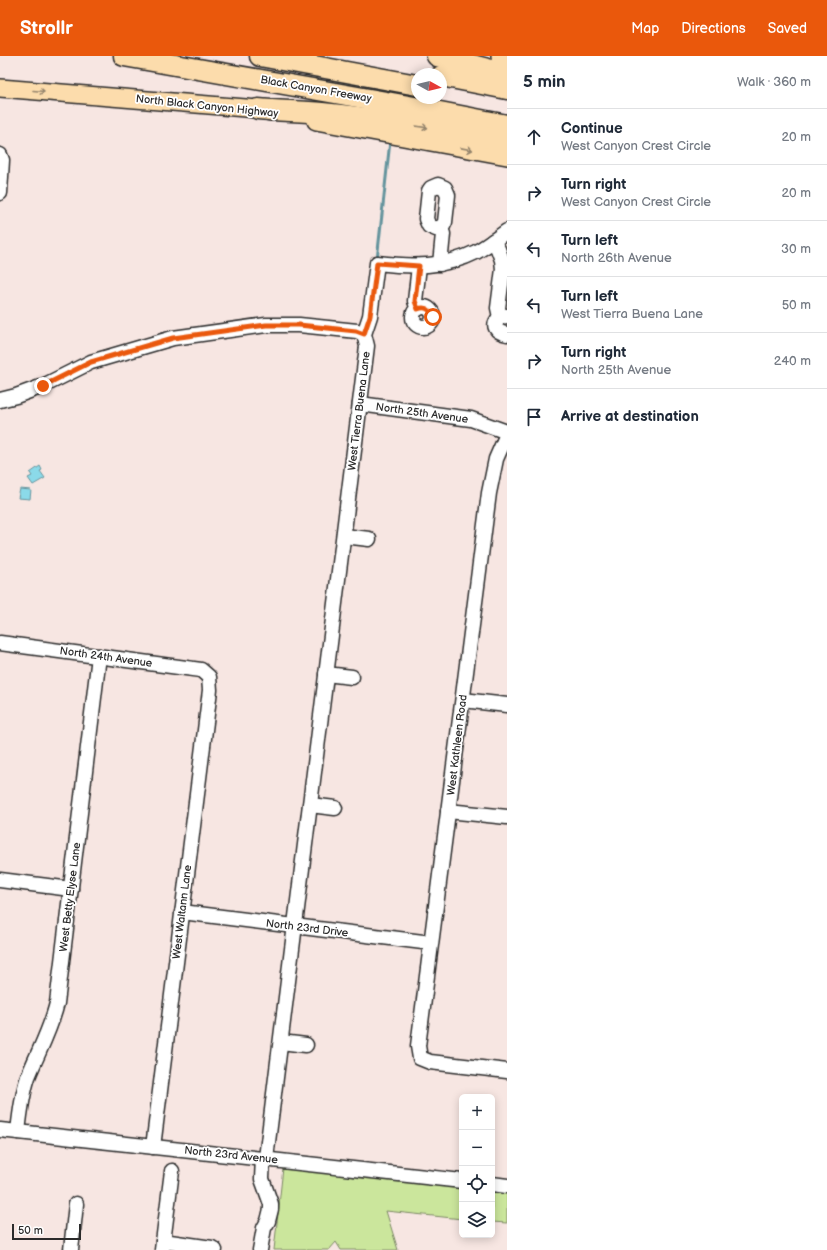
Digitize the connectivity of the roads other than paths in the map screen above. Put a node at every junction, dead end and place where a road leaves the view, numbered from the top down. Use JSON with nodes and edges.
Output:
{"nodes":[{"id":1,"x":124,"y":56,"type":"edge"},
{"id":2,"x":190,"y":56,"type":"edge"},
{"id":3,"x":260,"y":56,"type":"edge"},
{"id":4,"x":325,"y":56,"type":"edge"},
{"id":5,"x":437,"y":56,"type":"edge"},
{"id":6,"x":500,"y":56,"type":"edge"},
{"id":7,"x":507,"y":58,"type":"edge"},
{"id":8,"x":411,"y":71,"type":"edge"},
{"id":9,"x":507,"y":74,"type":"edge"},
{"id":10,"x":447,"y":77,"type":"edge"},
{"id":11,"x":411,"y":84,"type":"edge"},
{"id":12,"x":0,"y":88,"type":"edge"},
{"id":13,"x":507,"y":89,"type":"edge"},
{"id":14,"x":447,"y":90,"type":"edge"},
{"id":15,"x":411,"y":95,"type":"edge"},
{"id":16,"x":447,"y":101,"type":"edge"},
{"id":17,"x":507,"y":101,"type":"edge"},
{"id":18,"x":258,"y":109,"type":"junction"},
{"id":19,"x":507,"y":112,"type":"edge"},
{"id":20,"x":507,"y":125,"type":"edge"},
{"id":21,"x":507,"y":140,"type":"edge"},
{"id":22,"x":0,"y":155,"type":"edge"},
{"id":23,"x":507,"y":156,"type":"edge"},
{"id":24,"x":0,"y":193,"type":"edge"},
{"id":25,"x":440,"y":228,"type":"dead end"},
{"id":26,"x":507,"y":231,"type":"edge"},
{"id":27,"x":493,"y":241,"type":"junction"},
{"id":28,"x":440,"y":264,"type":"junction"},
{"id":29,"x":419,"y":266,"type":"junction"},
{"id":30,"x":418,"y":309,"type":"dead end"},
{"id":31,"x":503,"y":316,"type":"edge"},
{"id":32,"x":364,"y":334,"type":"junction"},
{"id":33,"x":507,"y":334,"type":"edge"},
{"id":34,"x":0,"y":400,"type":"edge"},
{"id":35,"x":360,"y":404,"type":"junction"},
{"id":36,"x":507,"y":433,"type":"edge"},
{"id":37,"x":344,"y":536,"type":"junction"},
{"id":38,"x":369,"y":539,"type":"dead end"},
{"id":39,"x":0,"y":643,"type":"edge"},
{"id":40,"x":99,"y":656,"type":"junction"},
{"id":41,"x":326,"y":674,"type":"junction"},
{"id":42,"x":209,"y":677,"type":"joint"},
{"id":43,"x":352,"y":677,"type":"dead end"},
{"id":44,"x":463,"y":700,"type":"junction"},
{"id":45,"x":507,"y":705,"type":"edge"},
{"id":46,"x":310,"y":805,"type":"junction"},
{"id":47,"x":335,"y":808,"type":"dead end"},
{"id":48,"x":448,"y":811,"type":"junction"},
{"id":49,"x":507,"y":817,"type":"edge"},
{"id":50,"x":0,"y":880,"type":"edge"},
{"id":51,"x":71,"y":889,"type":"junction"},
{"id":52,"x":182,"y":912,"type":"junction"},
{"id":53,"x":295,"y":926,"type":"junction"},
{"id":54,"x":431,"y":943,"type":"junction"},
{"id":55,"x":281,"y":1042,"type":"junction"},
{"id":56,"x":306,"y":1045,"type":"dead end"},
{"id":57,"x":507,"y":1070,"type":"edge"},
{"id":58,"x":0,"y":1130,"type":"edge"},
{"id":59,"x":18,"y":1132,"type":"junction"},
{"id":60,"x":153,"y":1147,"type":"junction"},
{"id":61,"x":265,"y":1158,"type":"junction"},
{"id":62,"x":172,"y":1171,"type":"dead end"},
{"id":63,"x":459,"y":1181,"type":"edge"},
{"id":64,"x":495,"y":1184,"type":"edge"},
{"id":65,"x":507,"y":1186,"type":"edge"},
{"id":66,"x":76,"y":1204,"type":"dead end"},
{"id":67,"x":162,"y":1246,"type":"edge"},
{"id":68,"x":71,"y":1250,"type":"edge"},
{"id":69,"x":215,"y":1250,"type":"edge"},
{"id":70,"x":260,"y":1250,"type":"edge"}],
"edges":[{"from":1,"to":20,"type":"highway","name":"Black Canyon Freeway"},
{"from":2,"to":15,"type":"highway"},
{"from":3,"to":11,"type":"highway"},
{"from":4,"to":8,"type":"highway"},
{"from":5,"to":9,"type":"highway"},
{"from":6,"to":7,"type":"main road"},
{"from":10,"to":13,"type":"highway"},
{"from":12,"to":18,"type":"main road","name":"North Black Canyon Highway","one_way":true},
{"from":14,"to":17,"type":"highway"},
{"from":16,"to":19,"type":"highway"},
{"from":18,"to":21,"type":"highway","one_way":true},
{"from":18,"to":23,"type":"main road","name":"North Black Canyon Highway","one_way":true},
{"from":22,"to":24,"type":"street"},
{"from":25,"to":28,"type":"street"},
{"from":26,"to":27,"type":"street"},
{"from":27,"to":28,"type":"street"},
{"from":27,"to":31,"type":"street"},
{"from":28,"to":29,"type":"street"},
{"from":29,"to":30,"type":"street"},
{"from":29,"to":32,"type":"street","name":"West Tierra Buena Lane"},
{"from":31,"to":33,"type":"street"},
{"from":32,"to":34,"type":"street"},
{"from":32,"to":35,"type":"street","name":"West Tierra Buena Lane"},
{"from":35,"to":36,"type":"street","name":"North 25th Avenue"},
{"from":35,"to":37,"type":"street","name":"West Tierra Buena Lane"},
{"from":36,"to":44,"type":"street","name":"West Kathleen Road"},
{"from":37,"to":38,"type":"street"},
{"from":37,"to":41,"type":"street","name":"West Tierra Buena Lane"},
{"from":39,"to":40,"type":"street","name":"North 24th Avenue"},
{"from":40,"to":42,"type":"street","name":"North 24th Avenue"},
{"from":40,"to":51,"type":"street","name":"West Betty Elyse Lane"},
{"from":41,"to":43,"type":"street"},
{"from":41,"to":46,"type":"street","name":"West Tierra Buena Lane"},
{"from":42,"to":52,"type":"street","name":"West Waltann Lane"},
{"from":44,"to":45,"type":"street"},
{"from":44,"to":48,"type":"street","name":"West Kathleen Road"},
{"from":46,"to":47,"type":"street"},
{"from":46,"to":53,"type":"street","name":"West Tierra Buena Lane"},
{"from":48,"to":49,"type":"street"},
{"from":48,"to":54,"type":"street","name":"West Kathleen Road"},
{"from":50,"to":51,"type":"street"},
{"from":51,"to":59,"type":"street","name":"West Betty Elyse Lane"},
{"from":52,"to":53,"type":"street","name":"North 23rd Drive"},
{"from":52,"to":60,"type":"street","name":"West Waltann Lane"},
{"from":53,"to":54,"type":"street","name":"North 23rd Drive"},
{"from":53,"to":55,"type":"street","name":"West Tierra Buena Lane"},
{"from":54,"to":57,"type":"street","name":"West Kathleen Road"},
{"from":55,"to":56,"type":"street"},
{"from":55,"to":61,"type":"street","name":"West Tierra Buena Lane"},
{"from":58,"to":59,"type":"street","name":"North 23rd Avenue"},
{"from":59,"to":60,"type":"street","name":"North 23rd Avenue"},
{"from":60,"to":61,"type":"street","name":"North 23rd Avenue"},
{"from":61,"to":63,"type":"street","name":"North 23rd Avenue"},
{"from":61,"to":70,"type":"street","name":"West Tierra Buena Lane"},
{"from":62,"to":67,"type":"street"},
{"from":64,"to":65,"type":"street"},
{"from":66,"to":68,"type":"street"},
{"from":67,"to":69,"type":"street"}]}
